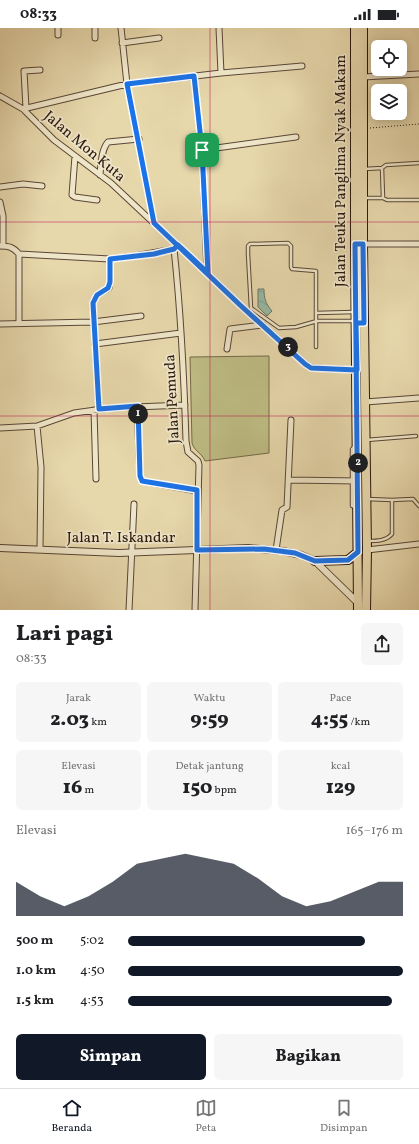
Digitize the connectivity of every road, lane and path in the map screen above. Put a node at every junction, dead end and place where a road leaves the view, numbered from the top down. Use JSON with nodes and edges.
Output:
{"nodes":[{"id":1,"x":58,"y":28,"type":"edge"},
{"id":2,"x":95,"y":28,"type":"edge"},
{"id":3,"x":121,"y":28,"type":"edge"},
{"id":4,"x":219,"y":28,"type":"edge"},
{"id":5,"x":355,"y":28,"type":"edge"},
{"id":6,"x":363,"y":28,"type":"edge"},
{"id":7,"x":58,"y":35,"type":"dead end"},
{"id":8,"x":95,"y":38,"type":"dead end"},
{"id":9,"x":159,"y":38,"type":"dead end"},
{"id":10,"x":122,"y":43,"type":"junction"},
{"id":11,"x":302,"y":66,"type":"dead end"},
{"id":12,"x":40,"y":70,"type":"dead end"},
{"id":13,"x":221,"y":73,"type":"junction"},
{"id":14,"x":419,"y":74,"type":"edge"},
{"id":15,"x":194,"y":76,"type":"junction"},
{"id":16,"x":363,"y":77,"type":"junction"},
{"id":17,"x":127,"y":84,"type":"junction"},
{"id":18,"x":0,"y":96,"type":"edge"},
{"id":19,"x":24,"y":109,"type":"junction"},
{"id":20,"x":419,"y":124,"type":"edge"},
{"id":21,"x":363,"y":128,"type":"junction"},
{"id":22,"x":296,"y":137,"type":"dead end"},
{"id":23,"x":139,"y":139,"type":"junction"},
{"id":24,"x":202,"y":150,"type":"junction"},
{"id":25,"x":75,"y":156,"type":"junction"},
{"id":26,"x":419,"y":163,"type":"edge"},
{"id":27,"x":382,"y":168,"type":"junction"},
{"id":28,"x":363,"y":169,"type":"junction"},
{"id":29,"x":100,"y":175,"type":"junction"},
{"id":30,"x":42,"y":186,"type":"dead end"},
{"id":31,"x":0,"y":187,"type":"edge"},
{"id":32,"x":363,"y":198,"type":"junction"},
{"id":33,"x":383,"y":198,"type":"junction"},
{"id":34,"x":97,"y":200,"type":"dead end"},
{"id":35,"x":419,"y":200,"type":"edge"},
{"id":36,"x":0,"y":202,"type":"edge"},
{"id":37,"x":154,"y":223,"type":"junction"},
{"id":38,"x":359,"y":244,"type":"junction"},
{"id":39,"x":419,"y":244,"type":"edge"},
{"id":40,"x":1,"y":246,"type":"edge"},
{"id":41,"x":176,"y":247,"type":"junction"},
{"id":42,"x":19,"y":254,"type":"junction"},
{"id":43,"x":110,"y":259,"type":"junction"},
{"id":44,"x":208,"y":273,"type":"junction"},
{"id":45,"x":316,"y":313,"type":"junction"},
{"id":46,"x":141,"y":316,"type":"dead end"},
{"id":47,"x":358,"y":320,"type":"junction"},
{"id":48,"x":317,"y":321,"type":"junction"},
{"id":49,"x":93,"y":322,"type":"junction"},
{"id":50,"x":19,"y":323,"type":"junction"},
{"id":51,"x":0,"y":324,"type":"edge"},
{"id":52,"x":263,"y":325,"type":"junction"},
{"id":53,"x":181,"y":332,"type":"junction"},
{"id":54,"x":95,"y":344,"type":"junction"},
{"id":55,"x":316,"y":347,"type":"dead end"},
{"id":56,"x":227,"y":349,"type":"dead end"},
{"id":57,"x":357,"y":370,"type":"junction"},
{"id":58,"x":419,"y":398,"type":"edge"},
{"id":59,"x":365,"y":402,"type":"junction"},
{"id":60,"x":185,"y":405,"type":"junction"},
{"id":61,"x":138,"y":406,"type":"junction"},
{"id":62,"x":97,"y":410,"type":"junction"},
{"id":63,"x":291,"y":420,"type":"dead end"},
{"id":64,"x":37,"y":426,"type":"junction"},
{"id":65,"x":0,"y":428,"type":"edge"},
{"id":66,"x":416,"y":436,"type":"dead end"},
{"id":67,"x":366,"y":440,"type":"junction"},
{"id":68,"x":357,"y":446,"type":"junction"},
{"id":69,"x":362,"y":463,"type":"junction"},
{"id":70,"x":96,"y":480,"type":"dead end"},
{"id":71,"x":289,"y":480,"type":"junction"},
{"id":72,"x":355,"y":481,"type":"junction"},
{"id":73,"x":197,"y":490,"type":"junction"},
{"id":74,"x":366,"y":499,"type":"junction"},
{"id":75,"x":392,"y":500,"type":"junction"},
{"id":76,"x":134,"y":504,"type":"dead end"},
{"id":77,"x":419,"y":506,"type":"edge"},
{"id":78,"x":366,"y":542,"type":"junction"},
{"id":79,"x":419,"y":544,"type":"edge"},
{"id":80,"x":0,"y":548,"type":"edge"},
{"id":81,"x":40,"y":549,"type":"junction"},
{"id":82,"x":197,"y":550,"type":"junction"},
{"id":83,"x":276,"y":550,"type":"junction"},
{"id":84,"x":367,"y":550,"type":"junction"},
{"id":85,"x":358,"y":552,"type":"junction"},
{"id":86,"x":133,"y":553,"type":"junction"},
{"id":87,"x":315,"y":561,"type":"junction"},
{"id":88,"x":358,"y":606,"type":"edge"},
{"id":89,"x":129,"y":610,"type":"edge"},
{"id":90,"x":195,"y":610,"type":"edge"},
{"id":91,"x":362,"y":610,"type":"edge"},
{"id":92,"x":366,"y":610,"type":"edge"}],
"edges":[{"from":1,"to":7,"type":"street"},
{"from":2,"to":8,"type":"street"},
{"from":3,"to":10,"type":"street"},
{"from":4,"to":13,"type":"street"},
{"from":5,"to":38,"type":"main road","name":"Jalan Teuku Panglima Nyak Makam"},
{"from":6,"to":16,"type":"main road","name":"Jalan Teuku Panglima Nyak Makam"},
{"from":9,"to":10,"type":"street"},
{"from":10,"to":17,"type":"street"},
{"from":11,"to":13,"type":"street"},
{"from":12,"to":19,"type":"street"},
{"from":13,"to":15,"type":"street"},
{"from":14,"to":16,"type":"street"},
{"from":15,"to":17,"type":"street"},
{"from":15,"to":24,"type":"street"},
{"from":16,"to":21,"type":"main road","name":"Jalan Teuku Panglima Nyak Makam"},
{"from":17,"to":19,"type":"street"},
{"from":17,"to":23,"type":"street"},
{"from":18,"to":19,"type":"street","name":"Jalan Mon Kuta"},
{"from":19,"to":25,"type":"street","name":"Jalan Mon Kuta"},
{"from":20,"to":21,"type":"path"},
{"from":21,"to":28,"type":"main road","name":"Jalan Teuku Panglima Nyak Makam"},
{"from":22,"to":24,"type":"street"},
{"from":23,"to":29,"type":"street"},
{"from":23,"to":37,"type":"street"},
{"from":24,"to":44,"type":"street"},
{"from":25,"to":29,"type":"street","name":"Jalan Mon Kuta"},
{"from":25,"to":34,"type":"street"},
{"from":26,"to":27,"type":"lane"},
{"from":27,"to":28,"type":"lane"},
{"from":27,"to":33,"type":"lane"},
{"from":28,"to":32,"type":"main road","name":"Jalan Teuku Panglima Nyak Makam"},
{"from":29,"to":37,"type":"street","name":"Jalan Mon Kuta"},
{"from":30,"to":31,"type":"street"},
{"from":32,"to":33,"type":"lane"},
{"from":32,"to":38,"type":"main road","name":"Jalan Teuku Panglima Nyak Makam"},
{"from":33,"to":35,"type":"lane"},
{"from":36,"to":40,"type":"street"},
{"from":37,"to":41,"type":"street","name":"Jalan Mon Kuta"},
{"from":38,"to":39,"type":"street"},
{"from":38,"to":47,"type":"main road","name":"Jalan Teuku Panglima Nyak Makam"},
{"from":38,"to":47,"type":"main road","name":"Jalan Teuku Panglima Nyak Makam"},
{"from":40,"to":42,"type":"street"},
{"from":41,"to":43,"type":"street"},
{"from":41,"to":44,"type":"street","name":"Jalan Mon Kuta"},
{"from":41,"to":53,"type":"street","name":"Jalan Pemuda"},
{"from":42,"to":43,"type":"street"},
{"from":42,"to":50,"type":"street"},
{"from":43,"to":49,"type":"street"},
{"from":44,"to":52,"type":"street","name":"Jalan Mon Kuta"},
{"from":45,"to":47,"type":"lane"},
{"from":45,"to":48,"type":"lane"},
{"from":45,"to":48,"type":"lane"},
{"from":46,"to":49,"type":"street"},
{"from":47,"to":48,"type":"lane"},
{"from":47,"to":57,"type":"main road","name":"Jalan Teuku Panglima Nyak Makam"},
{"from":47,"to":59,"type":"main road","name":"Jalan Teuku Panglima Nyak Makam"},
{"from":48,"to":55,"type":"lane"},
{"from":49,"to":50,"type":"street"},
{"from":49,"to":54,"type":"street"},
{"from":50,"to":51,"type":"street"},
{"from":52,"to":56,"type":"street"},
{"from":52,"to":57,"type":"street","name":"Jalan Mon Kuta"},
{"from":53,"to":54,"type":"street"},
{"from":53,"to":60,"type":"street","name":"Jalan Pemuda"},
{"from":54,"to":62,"type":"street"},
{"from":57,"to":68,"type":"main road","name":"Jalan Teuku Panglima Nyak Makam"},
{"from":58,"to":59,"type":"street"},
{"from":59,"to":67,"type":"main road","name":"Jalan Teuku Panglima Nyak Makam"},
{"from":60,"to":61,"type":"street"},
{"from":60,"to":73,"type":"street","name":"Jalan Pemuda"},
{"from":61,"to":62,"type":"street"},
{"from":61,"to":73,"type":"street"},
{"from":62,"to":64,"type":"street"},
{"from":62,"to":70,"type":"street"},
{"from":63,"to":71,"type":"street"},
{"from":64,"to":65,"type":"street"},
{"from":64,"to":81,"type":"street"},
{"from":66,"to":67,"type":"lane"},
{"from":67,"to":69,"type":"main road","name":"Jalan Teuku Panglima Nyak Makam"},
{"from":68,"to":69,"type":"main road","name":"Jalan Teuku Panglima Nyak Makam"},
{"from":68,"to":72,"type":"lane"},
{"from":69,"to":72,"type":"main road","name":"Jalan Teuku Panglima Nyak Makam"},
{"from":69,"to":74,"type":"main road","name":"Jalan Teuku Panglima Nyak Makam"},
{"from":71,"to":72,"type":"street"},
{"from":71,"to":83,"type":"street"},
{"from":72,"to":85,"type":"main road","name":"Jalan Teuku Panglima Nyak Makam"},
{"from":73,"to":82,"type":"street","name":"Jalan Pemuda"},
{"from":74,"to":75,"type":"lane"},
{"from":74,"to":78,"type":"main road","name":"Jalan Teuku Panglima Nyak Makam"},
{"from":75,"to":77,"type":"lane"},
{"from":75,"to":78,"type":"lane"},
{"from":76,"to":86,"type":"street"},
{"from":78,"to":84,"type":"main road","name":"Jalan Teuku Panglima Nyak Makam"},
{"from":79,"to":84,"type":"street"},
{"from":80,"to":81,"type":"street","name":"Jalan T. Iskandar"},
{"from":81,"to":86,"type":"street","name":"Jalan T. Iskandar"},
{"from":82,"to":83,"type":"street","name":"Jalan T. Iskandar"},
{"from":82,"to":86,"type":"street","name":"Jalan T. Iskandar"},
{"from":82,"to":90,"type":"street","name":"Jalan Pemuda"},
{"from":83,"to":87,"type":"street","name":"Jalan T. Iskandar"},
{"from":84,"to":92,"type":"main road","name":"Jalan Teuku Panglima Nyak Makam"},
{"from":85,"to":87,"type":"main road"},
{"from":85,"to":88,"type":"main road","name":"Jalan Teuku Panglima Nyak Makam"},
{"from":86,"to":89,"type":"street"},
{"from":87,"to":88,"type":"street","name":"Jalan T. Iskandar"},
{"from":88,"to":91,"type":"street","name":"Jalan T. Iskandar"}]}
